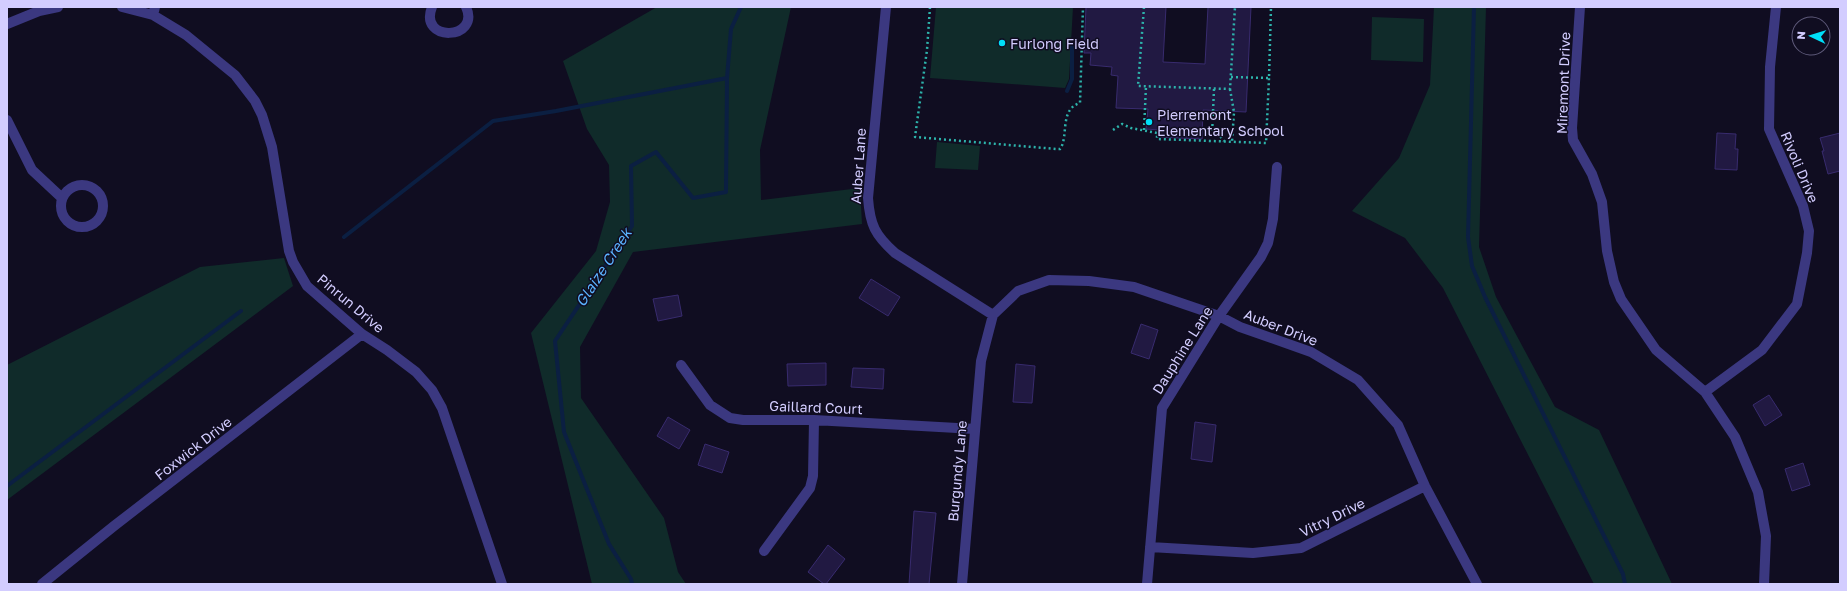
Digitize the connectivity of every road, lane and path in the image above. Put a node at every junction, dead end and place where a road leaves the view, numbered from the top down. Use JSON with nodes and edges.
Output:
{"nodes":[{"id":1,"x":58,"y":7,"type":"edge"},
{"id":2,"x":122,"y":7,"type":"edge"},
{"id":3,"x":432,"y":7,"type":"edge"},
{"id":4,"x":466,"y":7,"type":"edge"},
{"id":5,"x":886,"y":7,"type":"edge"},
{"id":6,"x":930,"y":7,"type":"edge"},
{"id":7,"x":1083,"y":7,"type":"edge"},
{"id":8,"x":1144,"y":7,"type":"edge"},
{"id":9,"x":1235,"y":7,"type":"edge"},
{"id":10,"x":1271,"y":7,"type":"edge"},
{"id":11,"x":1580,"y":7,"type":"edge"},
{"id":12,"x":1776,"y":7,"type":"edge"},
{"id":13,"x":154,"y":11,"type":"edge"},
{"id":14,"x":7,"y":24,"type":"edge"},
{"id":15,"x":1231,"y":77,"type":"junction"},
{"id":16,"x":1269,"y":78,"type":"junction"},
{"id":17,"x":1146,"y":86,"type":"junction"},
{"id":18,"x":1214,"y":89,"type":"junction"},
{"id":19,"x":1230,"y":89,"type":"junction"},
{"id":20,"x":7,"y":120,"type":"edge"},
{"id":21,"x":1113,"y":130,"type":"dead end"},
{"id":22,"x":1144,"y":130,"type":"junction"},
{"id":23,"x":1224,"y":141,"type":"junction"},
{"id":24,"x":1232,"y":142,"type":"junction"},
{"id":25,"x":1277,"y":167,"type":"dead end"},
{"id":26,"x":62,"y":198,"type":"junction"},
{"id":27,"x":993,"y":315,"type":"junction"},
{"id":28,"x":1219,"y":316,"type":"junction"},
{"id":29,"x":362,"y":334,"type":"junction"},
{"id":30,"x":681,"y":365,"type":"dead end"},
{"id":31,"x":1705,"y":392,"type":"junction"},
{"id":32,"x":814,"y":420,"type":"junction"},
{"id":33,"x":975,"y":429,"type":"junction"},
{"id":34,"x":1425,"y":486,"type":"junction"},
{"id":35,"x":1150,"y":547,"type":"junction"},
{"id":36,"x":764,"y":551,"type":"dead end"},
{"id":37,"x":42,"y":584,"type":"edge"},
{"id":38,"x":502,"y":584,"type":"edge"},
{"id":39,"x":962,"y":584,"type":"edge"},
{"id":40,"x":1147,"y":584,"type":"edge"},
{"id":41,"x":1477,"y":584,"type":"edge"},
{"id":42,"x":1764,"y":584,"type":"edge"}],
"edges":[{"from":1,"to":14,"type":"street"},
{"from":2,"to":13,"type":"street","name":"Pinrun Drive"},
{"from":3,"to":4,"type":"street"},
{"from":5,"to":27,"type":"street","name":"Auber Lane"},
{"from":6,"to":7,"type":"path"},
{"from":8,"to":17,"type":"path"},
{"from":9,"to":15,"type":"path"},
{"from":10,"to":16,"type":"path"},
{"from":11,"to":31,"type":"street","name":"Miremont Drive"},
{"from":12,"to":31,"type":"street","name":"Rivoli Drive"},
{"from":13,"to":29,"type":"street","name":"Pinrun Drive"},
{"from":15,"to":16,"type":"path"},
{"from":15,"to":19,"type":"path"},
{"from":16,"to":24,"type":"path"},
{"from":17,"to":18,"type":"path"},
{"from":17,"to":22,"type":"path"},
{"from":18,"to":19,"type":"path"},
{"from":18,"to":23,"type":"path"},
{"from":19,"to":24,"type":"path"},
{"from":20,"to":26,"type":"street"},
{"from":21,"to":22,"type":"path"},
{"from":22,"to":23,"type":"path"},
{"from":23,"to":24,"type":"path"},
{"from":25,"to":28,"type":"street","name":"Dauphine Lane"},
{"from":26,"to":26,"type":"street"},
{"from":27,"to":28,"type":"street","name":"Auber Drive"},
{"from":27,"to":33,"type":"street","name":"Burgundy Lane"},
{"from":28,"to":34,"type":"street","name":"Auber Drive"},
{"from":28,"to":35,"type":"street","name":"Dauphine Lane"},
{"from":29,"to":37,"type":"street","name":"Foxwick Drive"},
{"from":29,"to":38,"type":"street","name":"Pinrun Drive"},
{"from":30,"to":32,"type":"street","name":"Gaillard Court"},
{"from":31,"to":42,"type":"street","name":"Miremont Drive"},
{"from":32,"to":33,"type":"street","name":"Gaillard Court"},
{"from":32,"to":36,"type":"street"},
{"from":33,"to":39,"type":"street","name":"Burgundy Lane"},
{"from":34,"to":35,"type":"street","name":"Vitry Drive"},
{"from":34,"to":41,"type":"street","name":"Auber Drive"},
{"from":35,"to":40,"type":"street","name":"Dauphine Lane"}]}
